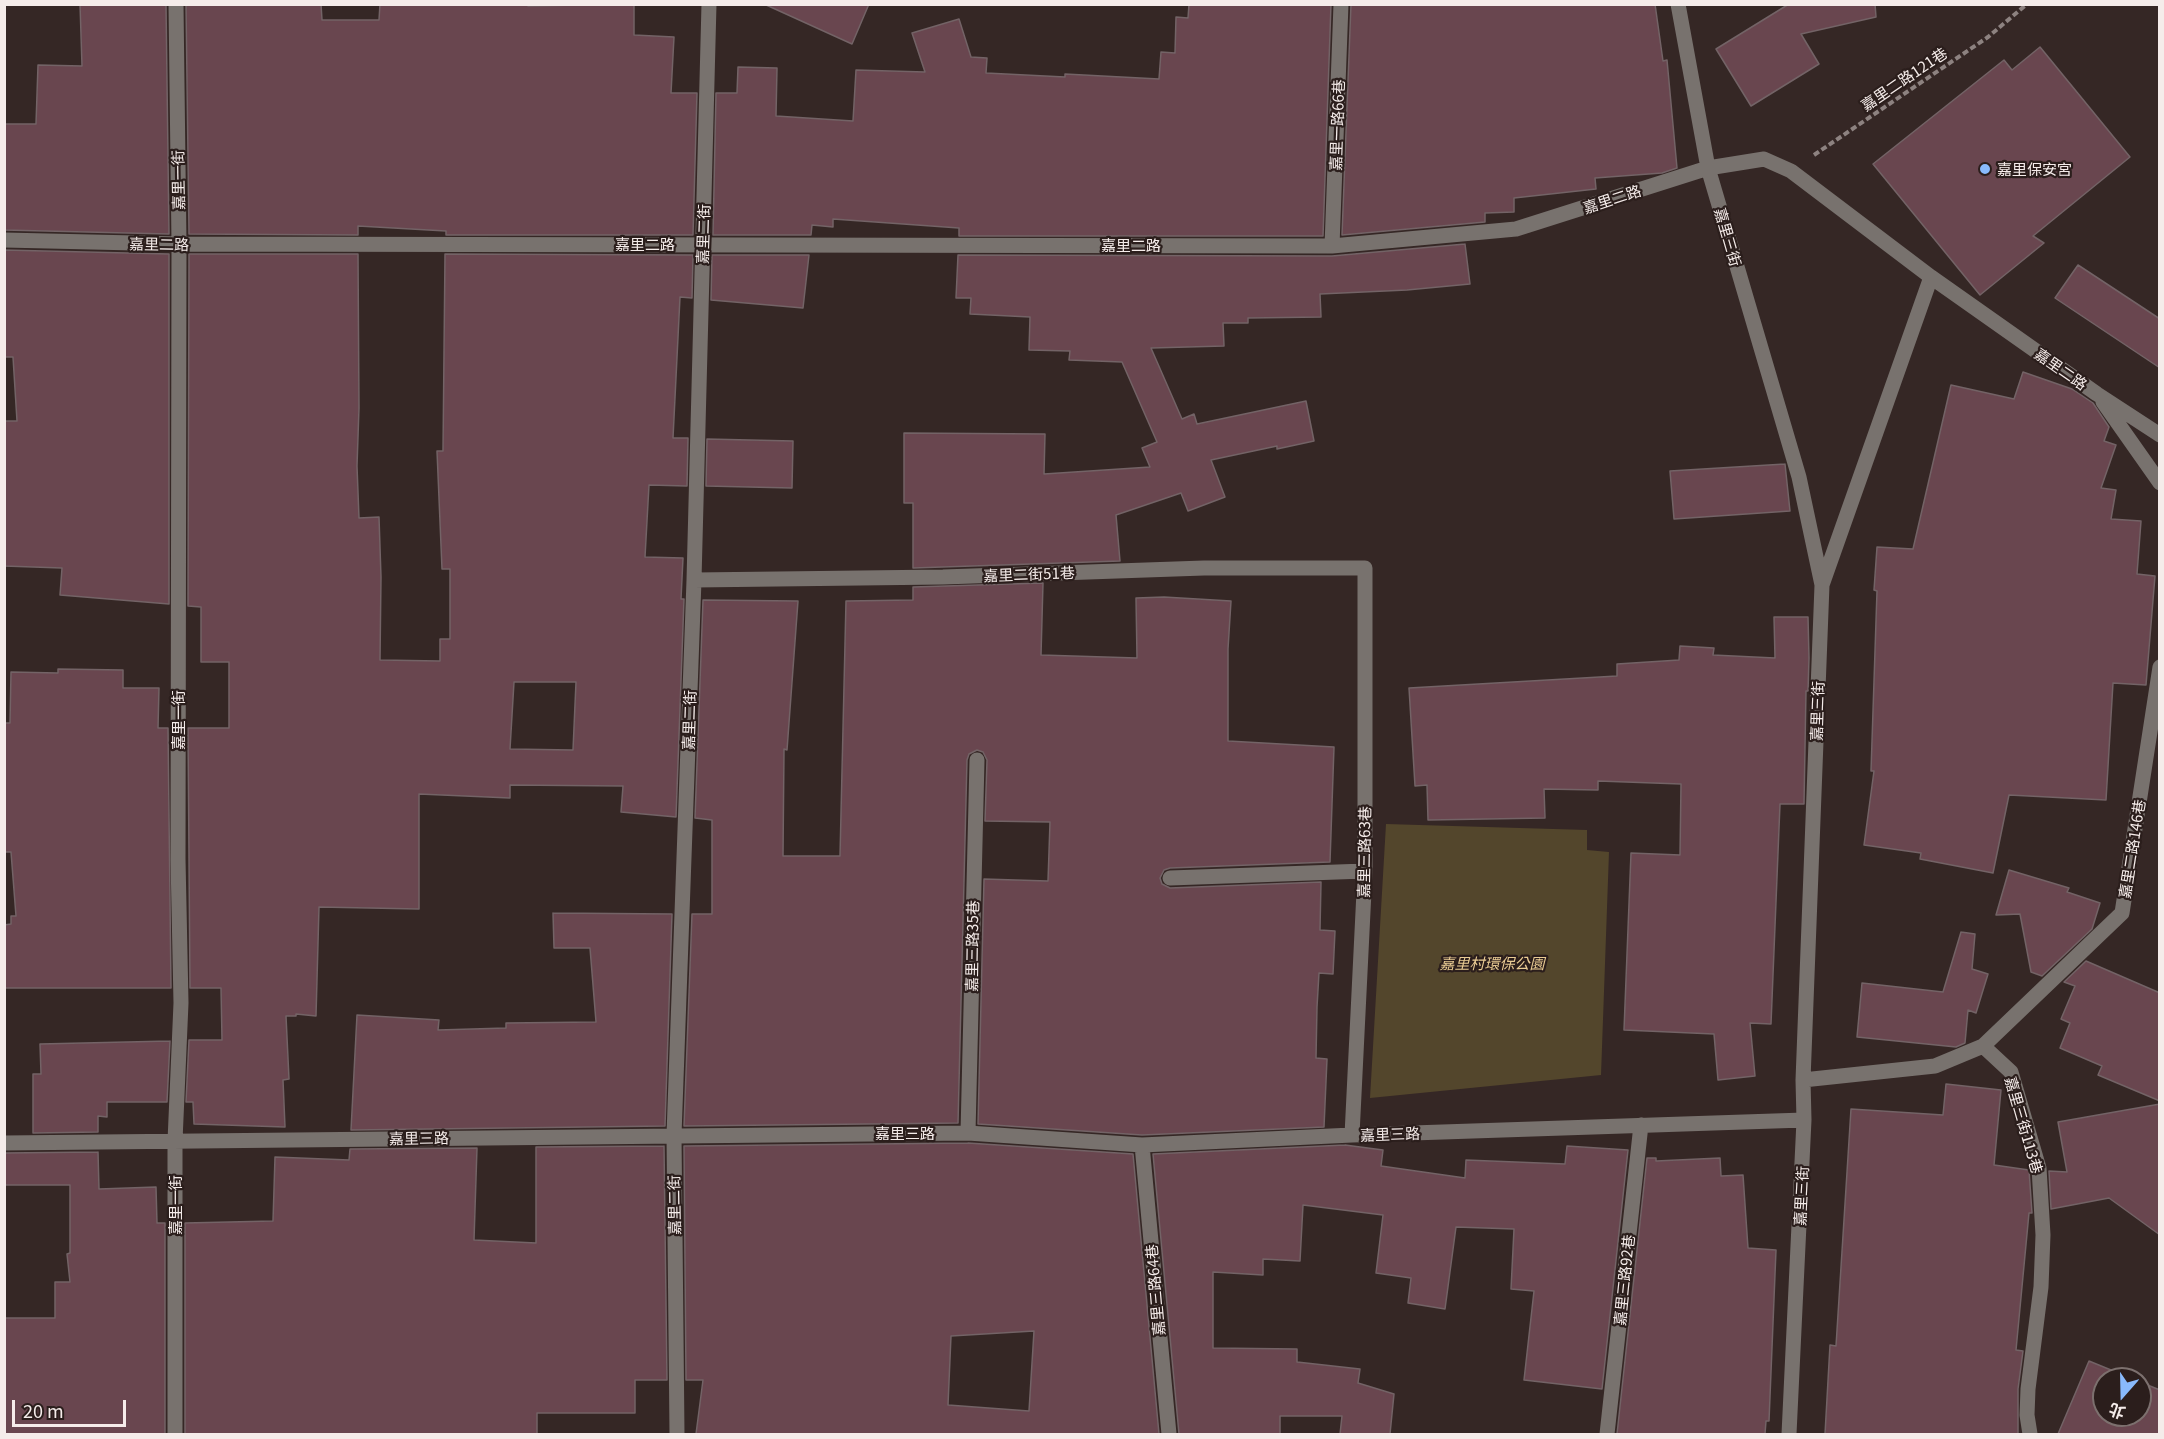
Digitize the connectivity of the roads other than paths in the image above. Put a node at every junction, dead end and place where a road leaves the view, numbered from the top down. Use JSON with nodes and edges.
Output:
{"nodes":[{"id":1,"x":176,"y":4,"type":"edge"},
{"id":2,"x":709,"y":4,"type":"edge"},
{"id":3,"x":1341,"y":4,"type":"edge"},
{"id":4,"x":1678,"y":4,"type":"edge"},
{"id":5,"x":1708,"y":168,"type":"junction"},
{"id":6,"x":4,"y":240,"type":"edge"},
{"id":7,"x":702,"y":243,"type":"junction"},
{"id":8,"x":179,"y":244,"type":"junction"},
{"id":9,"x":1332,"y":246,"type":"junction"},
{"id":10,"x":1931,"y":277,"type":"junction"},
{"id":11,"x":2097,"y":394,"type":"junction"},
{"id":12,"x":2160,"y":435,"type":"edge"},
{"id":13,"x":2160,"y":483,"type":"edge"},
{"id":14,"x":1365,"y":568,"type":"joint"},
{"id":15,"x":694,"y":580,"type":"junction"},
{"id":16,"x":1822,"y":585,"type":"junction"},
{"id":17,"x":2160,"y":667,"type":"edge"},
{"id":18,"x":977,"y":760,"type":"dead end"},
{"id":19,"x":1365,"y":871,"type":"junction"},
{"id":20,"x":1170,"y":878,"type":"dead end"},
{"id":21,"x":1983,"y":1046,"type":"junction"},
{"id":22,"x":1803,"y":1080,"type":"junction"},
{"id":23,"x":1804,"y":1120,"type":"junction"},
{"id":24,"x":1641,"y":1125,"type":"junction"},
{"id":25,"x":968,"y":1133,"type":"junction"},
{"id":26,"x":674,"y":1135,"type":"junction"},
{"id":27,"x":1352,"y":1135,"type":"junction"},
{"id":28,"x":175,"y":1141,"type":"junction"},
{"id":29,"x":4,"y":1143,"type":"edge"},
{"id":30,"x":1142,"y":1144,"type":"junction"},
{"id":31,"x":175,"y":1434,"type":"edge"},
{"id":32,"x":678,"y":1434,"type":"edge"},
{"id":33,"x":1169,"y":1434,"type":"edge"},
{"id":34,"x":1607,"y":1434,"type":"edge"},
{"id":35,"x":1789,"y":1434,"type":"edge"},
{"id":36,"x":2030,"y":1434,"type":"edge"}],
"edges":[{"from":1,"to":8,"type":"street","name":"嘉里一街"},
{"from":2,"to":7,"type":"street","name":"嘉里二街"},
{"from":3,"to":9,"type":"street","name":"嘉里一路66巷"},
{"from":4,"to":5,"type":"street","name":"嘉里三街"},
{"from":5,"to":9,"type":"street","name":"嘉里二路"},
{"from":5,"to":10,"type":"street","name":"嘉里二路"},
{"from":5,"to":16,"type":"street","name":"嘉里三街"},
{"from":6,"to":8,"type":"street","name":"嘉里二路"},
{"from":7,"to":8,"type":"street","name":"嘉里二路"},
{"from":7,"to":9,"type":"street","name":"嘉里二路"},
{"from":7,"to":15,"type":"street","name":"嘉里二街"},
{"from":8,"to":28,"type":"street","name":"嘉里一街"},
{"from":10,"to":11,"type":"street","name":"嘉里二路"},
{"from":10,"to":16,"type":"street"},
{"from":11,"to":12,"type":"street","name":"嘉里二路"},
{"from":11,"to":13,"type":"street"},
{"from":14,"to":15,"type":"street","name":"嘉里二街51巷"},
{"from":14,"to":19,"type":"street","name":"嘉里三路63巷"},
{"from":15,"to":26,"type":"street","name":"嘉里二街"},
{"from":16,"to":22,"type":"street","name":"嘉里三街"},
{"from":17,"to":21,"type":"street","name":"嘉里二路146巷"},
{"from":18,"to":25,"type":"street","name":"嘉里三路35巷"},
{"from":19,"to":20,"type":"street"},
{"from":19,"to":27,"type":"street","name":"嘉里三路63巷"},
{"from":21,"to":22,"type":"street"},
{"from":21,"to":36,"type":"street","name":"嘉里三街113巷"},
{"from":22,"to":23,"type":"street","name":"嘉里三街"},
{"from":23,"to":24,"type":"street","name":"嘉里三路"},
{"from":23,"to":35,"type":"street","name":"嘉里三街"},
{"from":24,"to":27,"type":"street","name":"嘉里三路"},
{"from":24,"to":34,"type":"street","name":"嘉里三路92巷"},
{"from":25,"to":26,"type":"street","name":"嘉里三路"},
{"from":25,"to":30,"type":"street","name":"嘉里三路"},
{"from":26,"to":28,"type":"street","name":"嘉里三路"},
{"from":26,"to":32,"type":"street","name":"嘉里二街"},
{"from":27,"to":30,"type":"street","name":"嘉里三路"},
{"from":28,"to":29,"type":"street","name":"嘉里三路"},
{"from":28,"to":31,"type":"street","name":"嘉里一街"},
{"from":30,"to":33,"type":"street","name":"嘉里三路64巷"}]}
